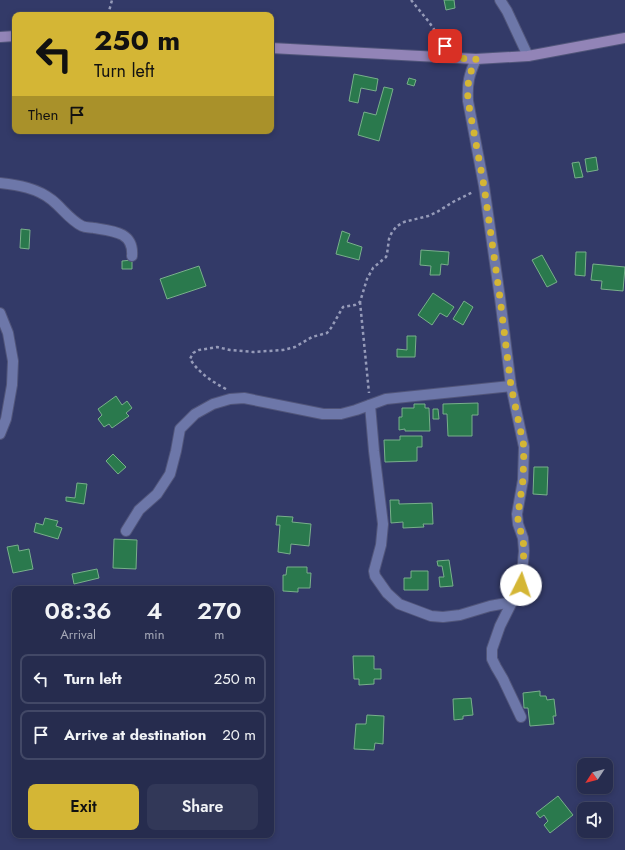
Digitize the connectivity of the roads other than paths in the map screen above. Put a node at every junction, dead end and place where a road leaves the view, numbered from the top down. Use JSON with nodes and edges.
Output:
{"nodes":[{"id":1,"x":500,"y":0,"type":"edge"},
{"id":2,"x":12,"y":36,"type":"edge"},
{"id":3,"x":0,"y":37,"type":"edge"},
{"id":4,"x":625,"y":38,"type":"edge"},
{"id":5,"x":274,"y":48,"type":"edge"},
{"id":6,"x":528,"y":56,"type":"junction"},
{"id":7,"x":476,"y":59,"type":"junction"},
{"id":8,"x":0,"y":183,"type":"edge"},
{"id":9,"x":132,"y":256,"type":"dead end"},
{"id":10,"x":0,"y":313,"type":"edge"},
{"id":11,"x":511,"y":386,"type":"junction"},
{"id":12,"x":370,"y":404,"type":"junction"},
{"id":13,"x":0,"y":434,"type":"edge"},
{"id":14,"x":126,"y":531,"type":"dead end"},
{"id":15,"x":512,"y":602,"type":"junction"},
{"id":16,"x":521,"y":717,"type":"dead end"}],
"edges":[{"from":1,"to":6,"type":"street"},
{"from":2,"to":3,"type":"main road"},
{"from":4,"to":6,"type":"main road"},
{"from":5,"to":7,"type":"main road"},
{"from":6,"to":7,"type":"main road"},
{"from":7,"to":11,"type":"street"},
{"from":8,"to":9,"type":"street"},
{"from":10,"to":13,"type":"street"},
{"from":11,"to":12,"type":"street"},
{"from":11,"to":15,"type":"street"},
{"from":12,"to":14,"type":"street"},
{"from":12,"to":15,"type":"street"},
{"from":15,"to":16,"type":"street"}]}
